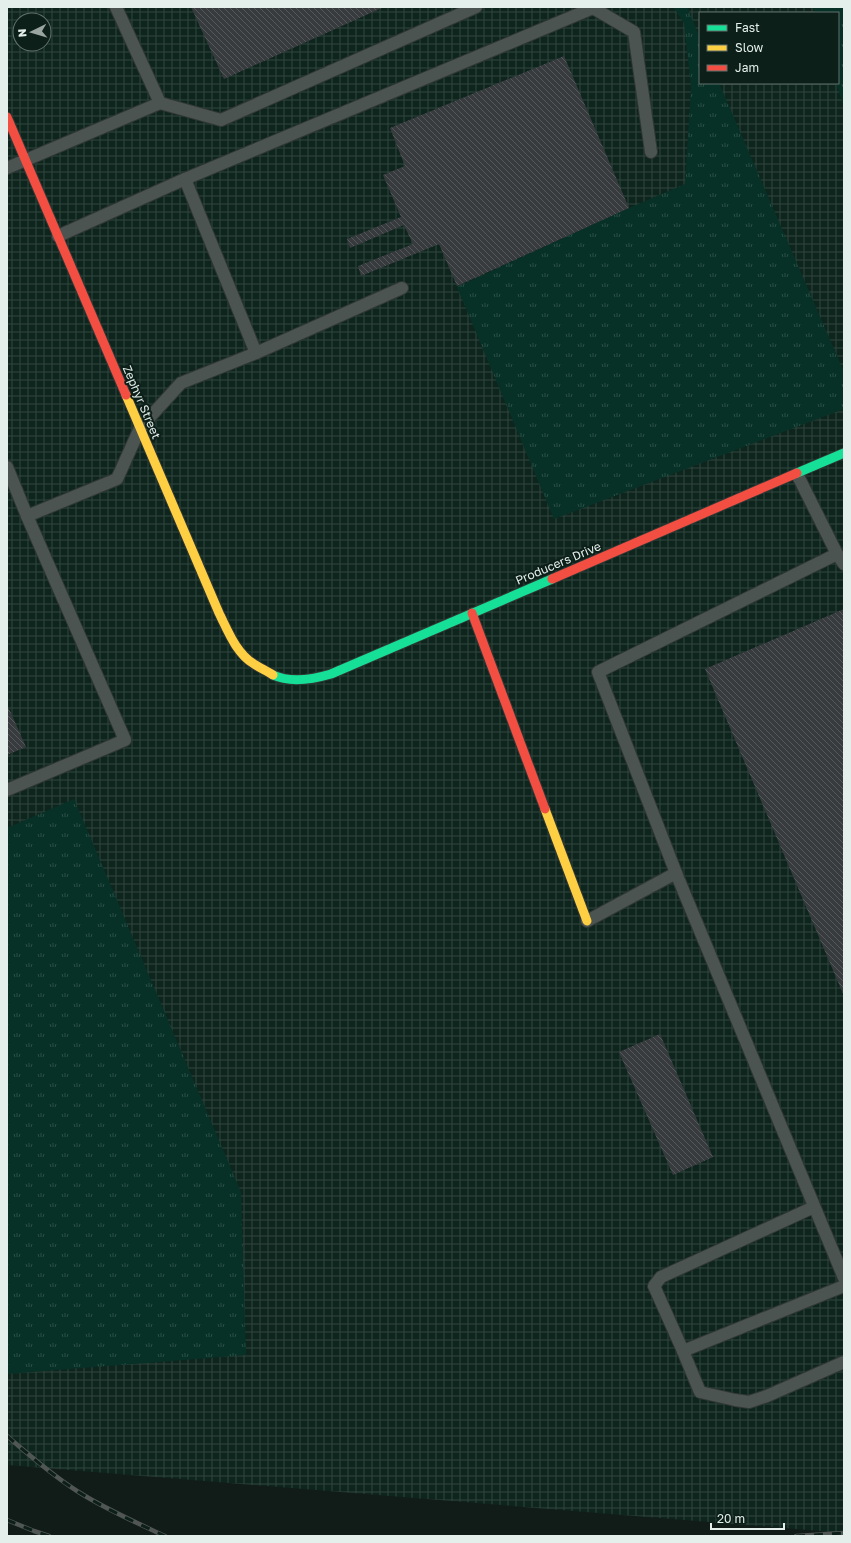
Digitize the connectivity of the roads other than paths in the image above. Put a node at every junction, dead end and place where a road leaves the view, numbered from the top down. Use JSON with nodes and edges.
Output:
{"nodes":[{"id":1,"x":116,"y":7,"type":"edge"},
{"id":2,"x":476,"y":7,"type":"edge"},
{"id":3,"x":160,"y":103,"type":"junction"},
{"id":4,"x":7,"y":117,"type":"edge"},
{"id":5,"x":651,"y":152,"type":"dead end"},
{"id":6,"x":26,"y":161,"type":"junction"},
{"id":7,"x":7,"y":168,"type":"edge"},
{"id":8,"x":185,"y":179,"type":"junction"},
{"id":9,"x":58,"y":236,"type":"junction"},
{"id":10,"x":402,"y":288,"type":"dead end"},
{"id":11,"x":256,"y":353,"type":"junction"},
{"id":12,"x":140,"y":428,"type":"junction"},
{"id":13,"x":844,"y":453,"type":"edge"},
{"id":14,"x":7,"y":466,"type":"edge"},
{"id":15,"x":797,"y":474,"type":"junction"},
{"id":16,"x":27,"y":516,"type":"junction"},
{"id":17,"x":840,"y":559,"type":"edge"},
{"id":18,"x":472,"y":613,"type":"junction"},
{"id":19,"x":278,"y":677,"type":"joint"},
{"id":20,"x":7,"y":790,"type":"edge"},
{"id":21,"x":676,"y":873,"type":"junction"},
{"id":22,"x":587,"y":921,"type":"joint"},
{"id":23,"x":814,"y":1206,"type":"junction"},
{"id":24,"x":844,"y":1278,"type":"edge"},
{"id":25,"x":844,"y":1286,"type":"edge"},
{"id":26,"x":683,"y":1351,"type":"junction"},
{"id":27,"x":844,"y":1362,"type":"edge"}],
"edges":[{"from":1,"to":3,"type":"lane"},
{"from":2,"to":3,"type":"lane"},
{"from":3,"to":6,"type":"lane"},
{"from":4,"to":6,"type":"street","name":"Zephyr Street"},
{"from":5,"to":8,"type":"lane"},
{"from":6,"to":7,"type":"lane"},
{"from":6,"to":9,"type":"street","name":"Zephyr Street"},
{"from":8,"to":9,"type":"lane"},
{"from":8,"to":11,"type":"lane"},
{"from":9,"to":12,"type":"street","name":"Zephyr Street"},
{"from":10,"to":11,"type":"lane"},
{"from":11,"to":12,"type":"lane"},
{"from":12,"to":16,"type":"lane"},
{"from":12,"to":19,"type":"street","name":"Zephyr Street"},
{"from":13,"to":15,"type":"street","name":"Producers Drive"},
{"from":14,"to":16,"type":"lane"},
{"from":15,"to":17,"type":"lane"},
{"from":15,"to":18,"type":"street","name":"Producers Drive"},
{"from":16,"to":20,"type":"lane"},
{"from":17,"to":21,"type":"lane"},
{"from":18,"to":19,"type":"street","name":"Producers Drive"},
{"from":18,"to":22,"type":"street"},
{"from":21,"to":22,"type":"lane"},
{"from":21,"to":23,"type":"lane"},
{"from":23,"to":24,"type":"lane"},
{"from":23,"to":26,"type":"lane"},
{"from":25,"to":26,"type":"lane"},
{"from":26,"to":27,"type":"lane"}]}
